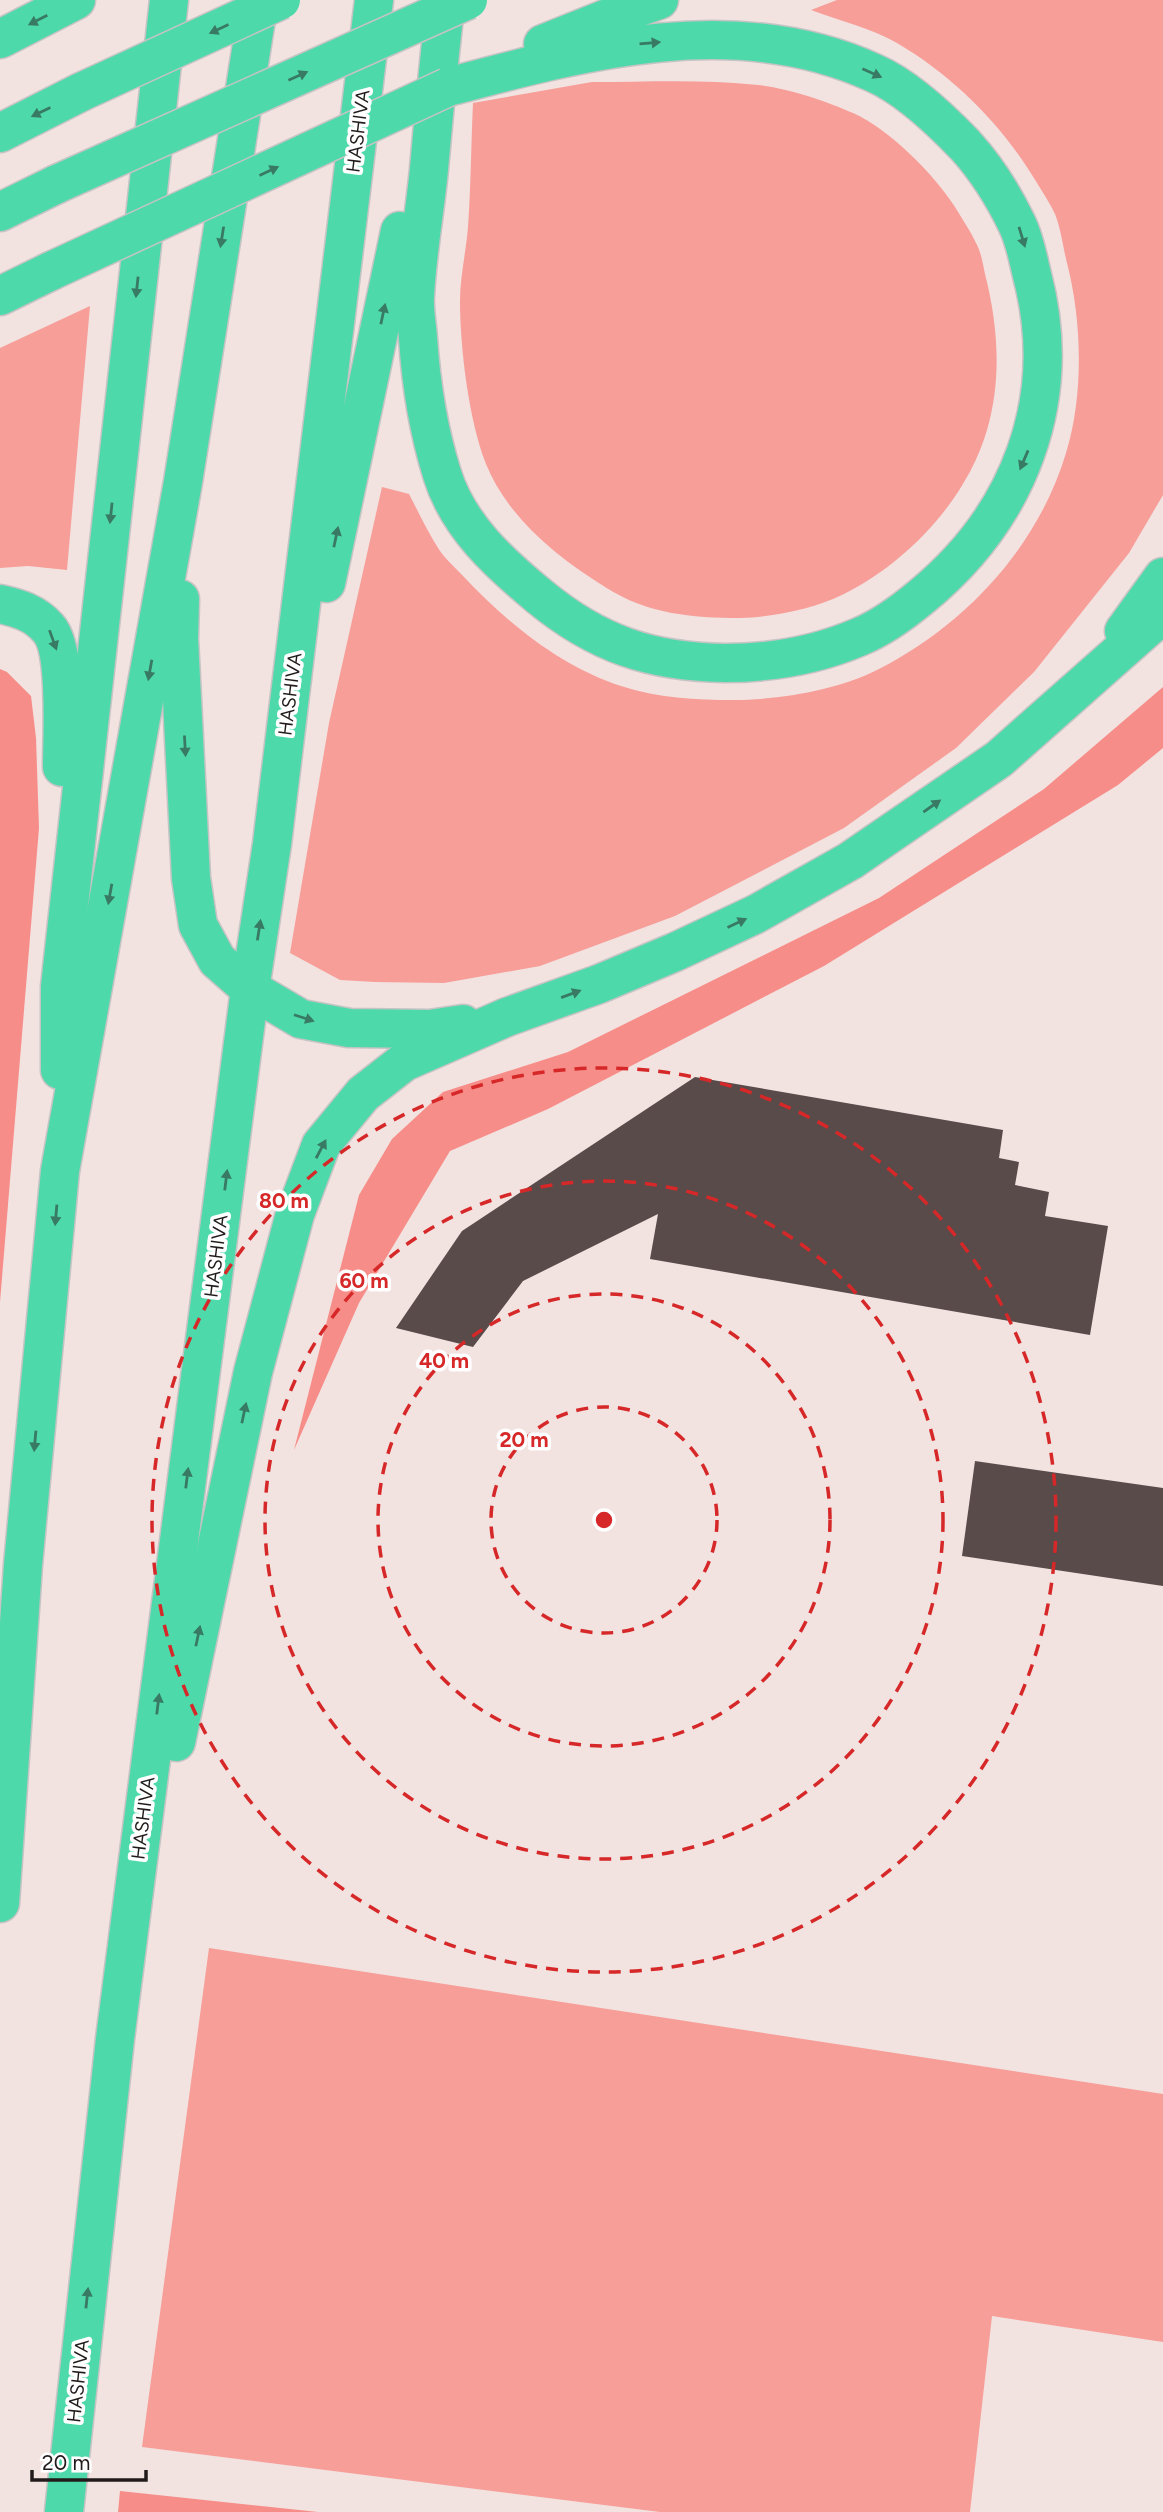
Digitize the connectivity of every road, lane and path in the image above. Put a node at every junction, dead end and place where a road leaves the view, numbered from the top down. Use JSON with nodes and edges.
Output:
{"nodes":[{"id":1,"x":76,"y":0,"type":"edge"},
{"id":2,"x":169,"y":0,"type":"edge"},
{"id":3,"x":259,"y":0,"type":"edge"},
{"id":4,"x":281,"y":0,"type":"edge"},
{"id":5,"x":374,"y":0,"type":"edge"},
{"id":6,"x":659,"y":0,"type":"edge"},
{"id":7,"x":452,"y":9,"type":"edge"},
{"id":8,"x":0,"y":39,"type":"edge"},
{"id":9,"x":448,"y":87,"type":"junction"},
{"id":10,"x":0,"y":133,"type":"edge"},
{"id":11,"x":0,"y":212,"type":"edge"},
{"id":12,"x":0,"y":296,"type":"edge"},
{"id":13,"x":183,"y":482,"type":"junction"},
{"id":14,"x":1163,"y":577,"type":"edge"},
{"id":15,"x":0,"y":604,"type":"edge"},
{"id":16,"x":1163,"y":614,"type":"edge"},
{"id":17,"x":1087,"y":680,"type":"junction"},
{"id":18,"x":272,"y":844,"type":"junction"},
{"id":19,"x":60,"y":987,"type":"junction"},
{"id":20,"x":250,"y":989,"type":"junction"},
{"id":21,"x":507,"y":1017,"type":"junction"},
{"id":22,"x":60,"y":1171,"type":"junction"},
{"id":23,"x":0,"y":1903,"type":"edge"},
{"id":24,"x":115,"y":2039,"type":"junction"},
{"id":25,"x":64,"y":2512,"type":"edge"}],
"edges":[{"from":1,"to":8,"type":"highway","one_way":true},
{"from":2,"to":19,"type":"highway","one_way":true},
{"from":3,"to":13,"type":"highway","one_way":true},
{"from":4,"to":10,"type":"highway","one_way":true,"bridge":true},
{"from":5,"to":18,"type":"highway","name":"HASHIVA"},
{"from":6,"to":9,"type":"highway"},
{"from":9,"to":7,"type":"highway","one_way":true},
{"from":11,"to":7,"type":"highway","one_way":true,"bridge":true},
{"from":18,"to":7,"type":"highway","one_way":true},
{"from":12,"to":9,"type":"highway","one_way":true,"bridge":true},
{"from":13,"to":20,"type":"highway","one_way":true},
{"from":13,"to":22,"type":"highway","one_way":true},
{"from":14,"to":17,"type":"highway"},
{"from":15,"to":19,"type":"highway","one_way":true},
{"from":16,"to":17,"type":"highway"},
{"from":21,"to":17,"type":"highway","one_way":true},
{"from":20,"to":18,"type":"highway","name":"HASHIVA","one_way":true},
{"from":19,"to":22,"type":"highway"},
{"from":20,"to":21,"type":"highway","one_way":true},
{"from":24,"to":20,"type":"highway","name":"HASHIVA","one_way":true},
{"from":24,"to":21,"type":"highway","one_way":true},
{"from":22,"to":23,"type":"highway","one_way":true},
{"from":25,"to":24,"type":"highway","name":"HASHIVA","one_way":true}]}
